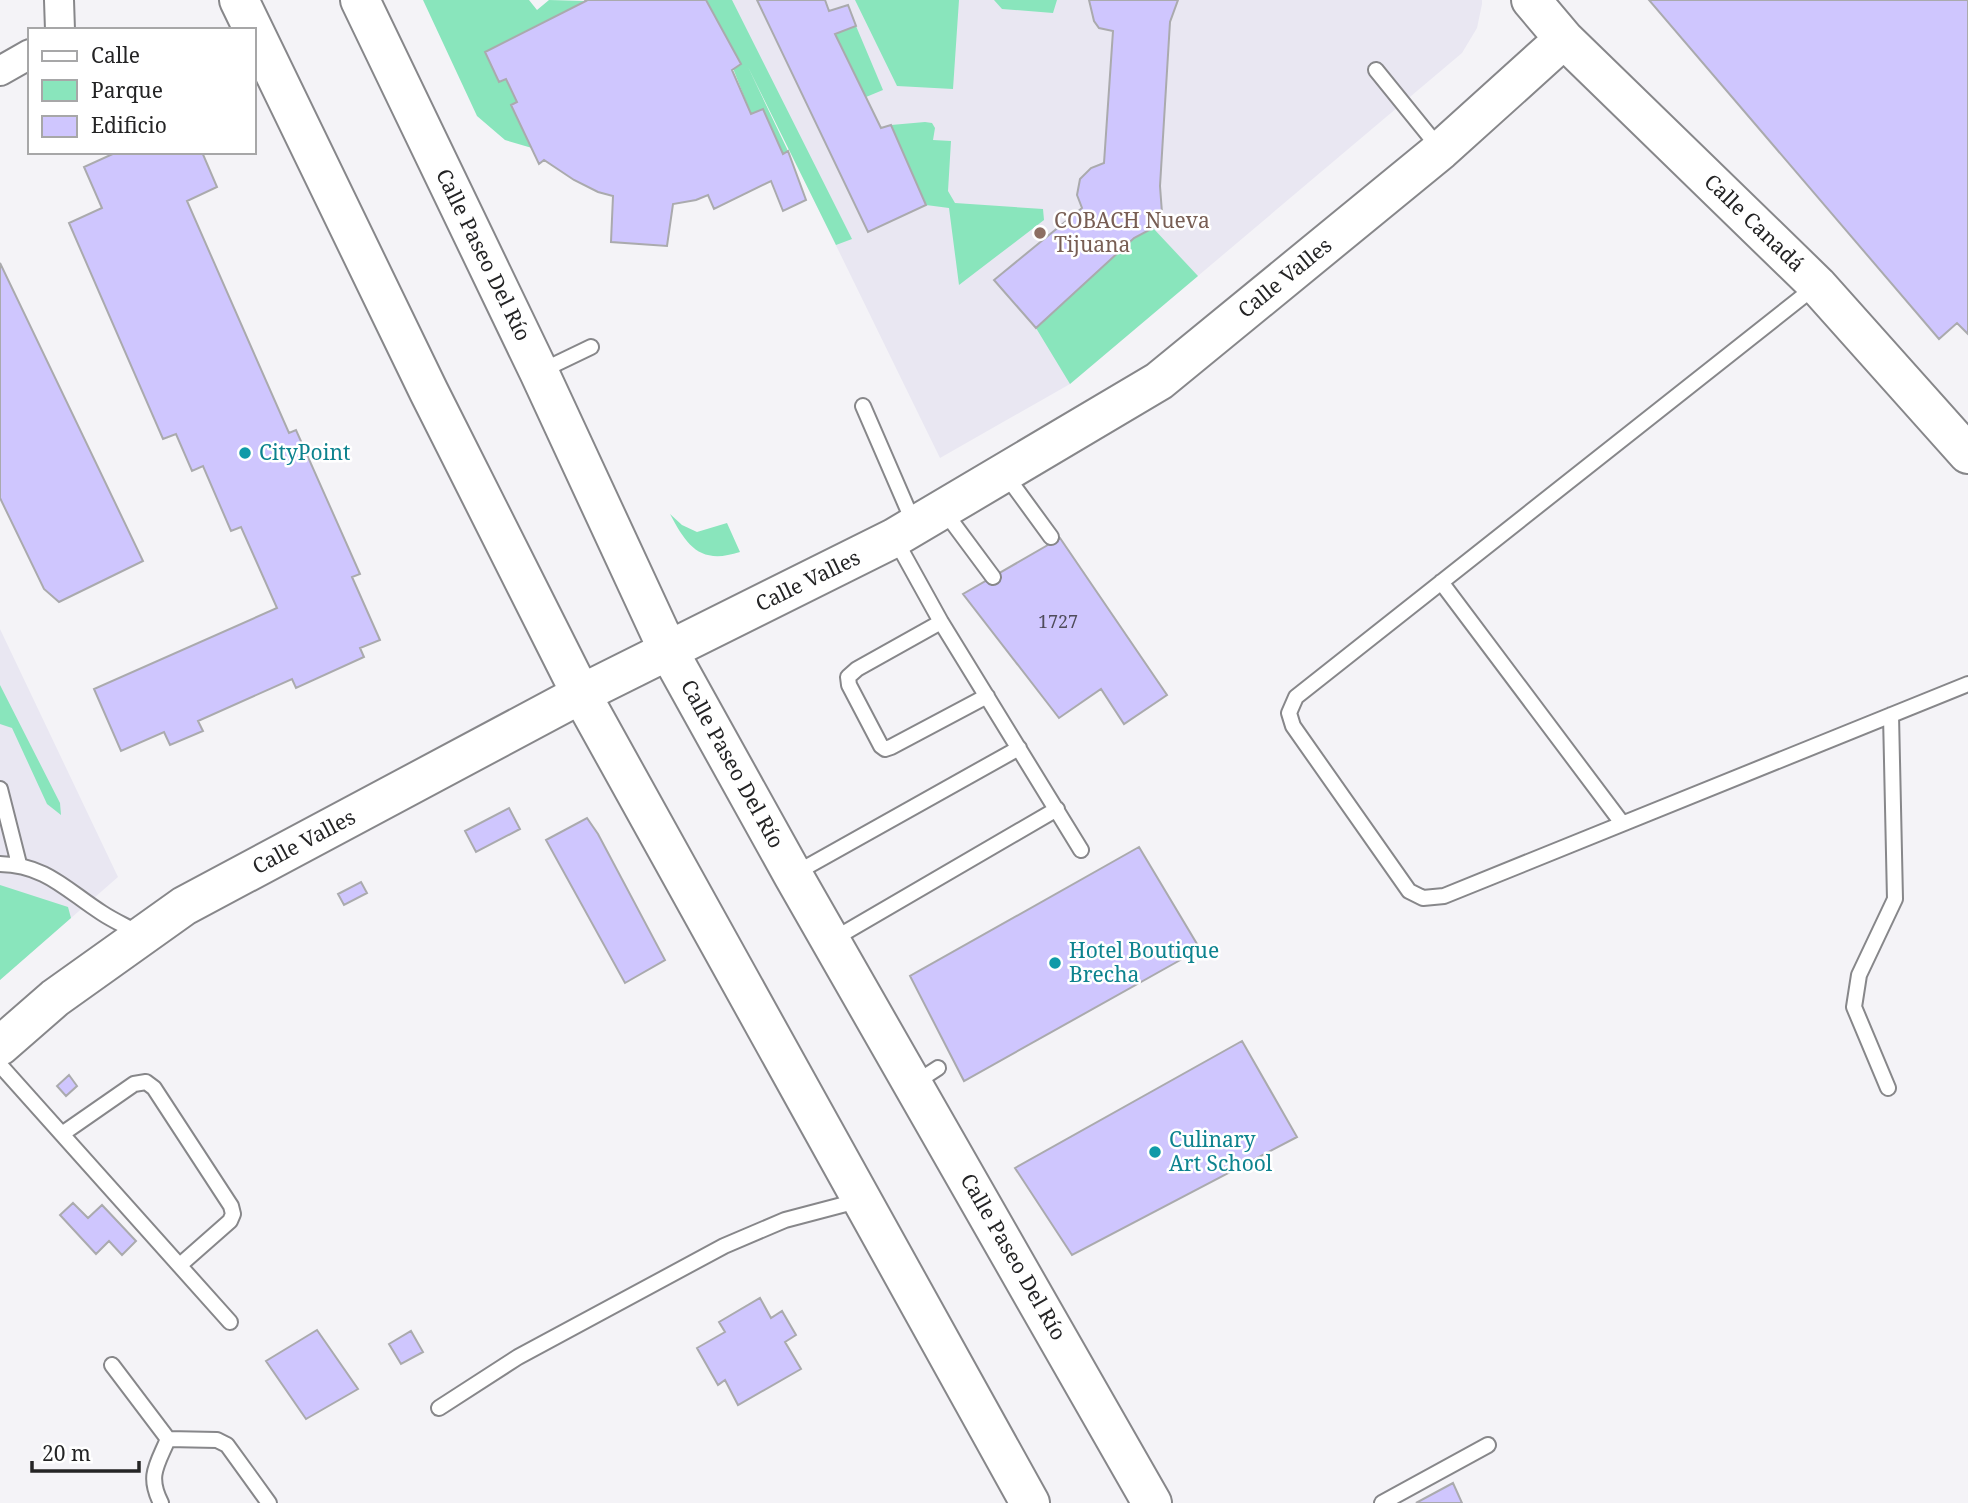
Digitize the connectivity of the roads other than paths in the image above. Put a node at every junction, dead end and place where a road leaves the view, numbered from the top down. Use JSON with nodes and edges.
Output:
{"nodes":[{"id":1,"x":59,"y":0,"type":"edge"},
{"id":2,"x":239,"y":0,"type":"edge"},
{"id":3,"x":360,"y":0,"type":"edge"},
{"id":4,"x":1531,"y":0,"type":"edge"},
{"id":5,"x":60,"y":28,"type":"edge"},
{"id":6,"x":253,"y":28,"type":"edge"},
{"id":7,"x":256,"y":35,"type":"edge"},
{"id":8,"x":1564,"y":38,"type":"junction"},
{"id":9,"x":28,"y":55,"type":"edge"},
{"id":10,"x":1376,"y":70,"type":"dead end"},
{"id":11,"x":0,"y":71,"type":"edge"},
{"id":12,"x":1441,"y":150,"type":"junction"},
{"id":13,"x":1817,"y":285,"type":"junction"},
{"id":14,"x":591,"y":347,"type":"dead end"},
{"id":15,"x":539,"y":372,"type":"junction"},
{"id":16,"x":863,"y":406,"type":"dead end"},
{"id":17,"x":1968,"y":454,"type":"edge"},
{"id":18,"x":1004,"y":473,"type":"junction"},
{"id":19,"x":918,"y":525,"type":"junction"},
{"id":20,"x":1051,"y":537,"type":"dead end"},
{"id":21,"x":993,"y":577,"type":"dead end"},
{"id":22,"x":1441,"y":582,"type":"junction"},
{"id":23,"x":941,"y":622,"type":"junction"},
{"id":24,"x":668,"y":650,"type":"junction"},
{"id":25,"x":1968,"y":684,"type":"edge"},
{"id":26,"x":581,"y":694,"type":"junction"},
{"id":27,"x":987,"y":696,"type":"junction"},
{"id":28,"x":1891,"y":715,"type":"junction"},
{"id":29,"x":1019,"y":748,"type":"junction"},
{"id":30,"x":0,"y":789,"type":"edge"},
{"id":31,"x":1056,"y":809,"type":"junction"},
{"id":32,"x":1622,"y":823,"type":"junction"},
{"id":33,"x":1081,"y":850,"type":"dead end"},
{"id":34,"x":0,"y":864,"type":"edge"},
{"id":35,"x":19,"y":864,"type":"junction"},
{"id":36,"x":793,"y":874,"type":"junction"},
{"id":37,"x":143,"y":935,"type":"junction"},
{"id":38,"x":831,"y":940,"type":"junction"},
{"id":39,"x":0,"y":1046,"type":"edge"},
{"id":40,"x":0,"y":1065,"type":"edge"},
{"id":41,"x":1888,"y":1088,"type":"dead end"},
{"id":42,"x":62,"y":1134,"type":"junction"},
{"id":43,"x":863,"y":1200,"type":"junction"},
{"id":44,"x":180,"y":1265,"type":"junction"},
{"id":45,"x":230,"y":1322,"type":"dead end"},
{"id":46,"x":112,"y":1365,"type":"dead end"},
{"id":47,"x":439,"y":1408,"type":"dead end"},
{"id":48,"x":168,"y":1440,"type":"junction"},
{"id":49,"x":1488,"y":1445,"type":"dead end"},
{"id":50,"x":161,"y":1503,"type":"edge"},
{"id":51,"x":269,"y":1503,"type":"edge"},
{"id":52,"x":1030,"y":1503,"type":"edge"},
{"id":53,"x":1152,"y":1503,"type":"edge"},
{"id":54,"x":1382,"y":1503,"type":"edge"}],
"edges":[{"from":1,"to":5,"type":"street"},
{"from":2,"to":6,"type":"main road"},
{"from":3,"to":15,"type":"main road","name":"Calle Paseo Del Río"},
{"from":4,"to":8,"type":"main road","name":"Calle Canadá"},
{"from":7,"to":26,"type":"main road"},
{"from":8,"to":12,"type":"main road","name":"Calle Valles"},
{"from":8,"to":13,"type":"main road","name":"Calle Canadá"},
{"from":9,"to":11,"type":"street"},
{"from":10,"to":12,"type":"lane"},
{"from":12,"to":18,"type":"main road","name":"Calle Valles"},
{"from":13,"to":17,"type":"main road","name":"Calle Canadá"},
{"from":13,"to":22,"type":"lane"},
{"from":14,"to":15,"type":"lane"},
{"from":15,"to":24,"type":"main road","name":"Calle Paseo Del Río"},
{"from":16,"to":19,"type":"lane"},
{"from":18,"to":19,"type":"main road","name":"Calle Valles"},
{"from":18,"to":20,"type":"lane"},
{"from":19,"to":21,"type":"lane"},
{"from":19,"to":23,"type":"lane"},
{"from":19,"to":24,"type":"main road","name":"Calle Valles"},
{"from":22,"to":32,"type":"lane"},
{"from":22,"to":32,"type":"lane"},
{"from":23,"to":27,"type":"lane"},
{"from":23,"to":27,"type":"lane"},
{"from":24,"to":26,"type":"main road","name":"Calle Valles"},
{"from":24,"to":36,"type":"main road","name":"Calle Paseo Del Río"},
{"from":25,"to":28,"type":"lane"},
{"from":26,"to":37,"type":"main road","name":"Calle Valles"},
{"from":26,"to":43,"type":"main road"},
{"from":27,"to":29,"type":"lane"},
{"from":28,"to":32,"type":"lane"},
{"from":28,"to":41,"type":"lane"},
{"from":29,"to":31,"type":"lane"},
{"from":29,"to":36,"type":"lane"},
{"from":30,"to":35,"type":"lane"},
{"from":31,"to":33,"type":"lane"},
{"from":31,"to":38,"type":"lane"},
{"from":34,"to":35,"type":"lane"},
{"from":35,"to":37,"type":"lane"},
{"from":36,"to":38,"type":"main road","name":"Calle Paseo Del Río"},
{"from":37,"to":39,"type":"main road","name":"Calle Valles"},
{"from":38,"to":53,"type":"main road","name":"Calle Paseo Del Río"},
{"from":40,"to":42,"type":"lane"},
{"from":42,"to":44,"type":"lane"},
{"from":42,"to":44,"type":"lane"},
{"from":43,"to":47,"type":"lane"},
{"from":43,"to":52,"type":"main road"},
{"from":44,"to":45,"type":"lane"},
{"from":46,"to":48,"type":"lane"},
{"from":48,"to":50,"type":"lane"},
{"from":48,"to":51,"type":"lane"},
{"from":49,"to":54,"type":"lane"}]}
